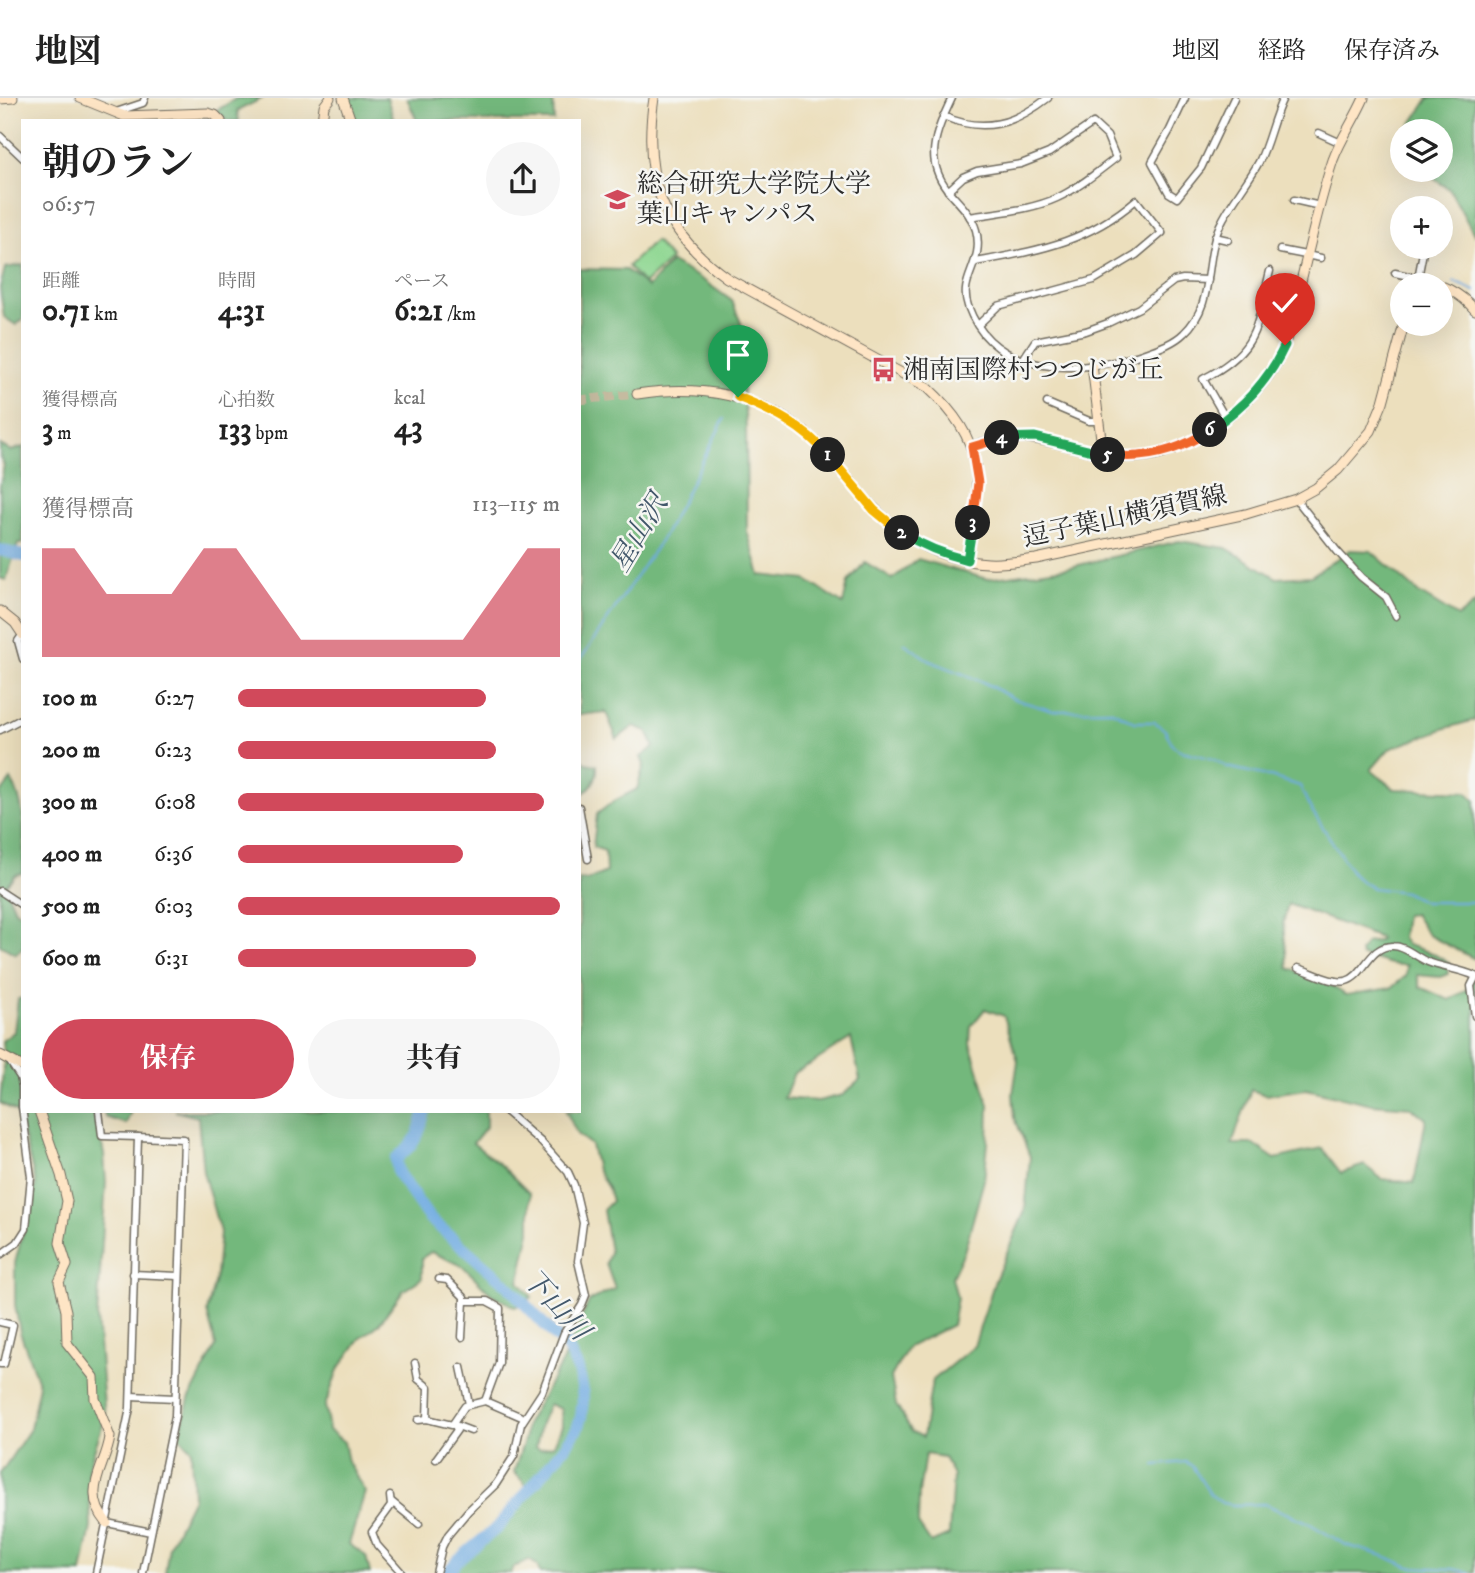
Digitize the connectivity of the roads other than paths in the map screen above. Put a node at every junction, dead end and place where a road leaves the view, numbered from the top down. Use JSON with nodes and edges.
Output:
{"nodes":[{"id":1,"x":13,"y":98,"type":"edge"},
{"id":2,"x":80,"y":98,"type":"edge"},
{"id":3,"x":145,"y":98,"type":"edge"},
{"id":4,"x":343,"y":98,"type":"edge"},
{"id":5,"x":654,"y":98,"type":"edge"},
{"id":6,"x":951,"y":98,"type":"edge"},
{"id":7,"x":1048,"y":98,"type":"edge"},
{"id":8,"x":1185,"y":98,"type":"edge"},
{"id":9,"x":1234,"y":98,"type":"edge"},
{"id":10,"x":1283,"y":98,"type":"edge"},
{"id":11,"x":1364,"y":98,"type":"edge"},
{"id":12,"x":0,"y":99,"type":"edge"},
{"id":13,"x":329,"y":99,"type":"edge"},
{"id":14,"x":121,"y":116,"type":"edge"},
{"id":15,"x":943,"y":116,"type":"junction"},
{"id":16,"x":219,"y":119,"type":"edge"},
{"id":17,"x":322,"y":119,"type":"edge"},
{"id":18,"x":350,"y":119,"type":"edge"},
{"id":19,"x":1318,"y":133,"type":"dead end"},
{"id":20,"x":0,"y":136,"type":"edge"},
{"id":21,"x":1341,"y":143,"type":"junction"},
{"id":22,"x":21,"y":157,"type":"edge"},
{"id":23,"x":948,"y":191,"type":"junction"},
{"id":24,"x":1294,"y":200,"type":"dead end"},
{"id":25,"x":1320,"y":206,"type":"junction"},
{"id":26,"x":970,"y":217,"type":"junction"},
{"id":27,"x":1215,"y":237,"type":"junction"},
{"id":28,"x":1228,"y":240,"type":"dead end"},
{"id":29,"x":1280,"y":250,"type":"dead end"},
{"id":30,"x":1307,"y":256,"type":"junction"},
{"id":31,"x":1321,"y":258,"type":"dead end"},
{"id":32,"x":976,"y":262,"type":"junction"},
{"id":33,"x":1270,"y":271,"type":"dead end"},
{"id":34,"x":1208,"y":280,"type":"junction"},
{"id":35,"x":1453,"y":292,"type":"edge"},
{"id":36,"x":1475,"y":310,"type":"edge"},
{"id":37,"x":978,"y":325,"type":"junction"},
{"id":38,"x":1401,"y":336,"type":"edge"},
{"id":39,"x":1022,"y":361,"type":"junction"},
{"id":40,"x":1092,"y":365,"type":"junction"},
{"id":41,"x":637,"y":394,"type":"tunnel mouth"},
{"id":42,"x":1047,"y":403,"type":"dead end"},
{"id":43,"x":1226,"y":419,"type":"junction"},
{"id":44,"x":1099,"y":421,"type":"junction"},
{"id":45,"x":972,"y":447,"type":"junction"},
{"id":46,"x":1103,"y":455,"type":"junction"},
{"id":47,"x":1296,"y":499,"type":"junction"},
{"id":48,"x":967,"y":560,"type":"junction"},
{"id":49,"x":0,"y":611,"type":"edge"},
{"id":50,"x":1396,"y":616,"type":"dead end"},
{"id":51,"x":21,"y":632,"type":"edge"},
{"id":52,"x":21,"y":719,"type":"edge"},
{"id":53,"x":0,"y":730,"type":"edge"},
{"id":54,"x":581,"y":819,"type":"edge"},
{"id":55,"x":588,"y":859,"type":"dead end"},
{"id":56,"x":0,"y":891,"type":"edge"},
{"id":57,"x":21,"y":905,"type":"edge"},
{"id":58,"x":1298,"y":968,"type":"dead end"},
{"id":59,"x":1475,"y":977,"type":"edge"},
{"id":60,"x":1475,"y":1016,"type":"edge"},
{"id":61,"x":4,"y":1057,"type":"edge"},
{"id":62,"x":21,"y":1066,"type":"edge"},
{"id":63,"x":21,"y":1086,"type":"edge"},
{"id":64,"x":24,"y":1113,"type":"edge"},
{"id":65,"x":40,"y":1113,"type":"edge"},
{"id":66,"x":99,"y":1113,"type":"edge"},
{"id":67,"x":507,"y":1113,"type":"edge"},
{"id":68,"x":138,"y":1137,"type":"junction"},
{"id":69,"x":0,"y":1255,"type":"edge"},
{"id":70,"x":133,"y":1274,"type":"junction"},
{"id":71,"x":178,"y":1276,"type":"junction"},
{"id":72,"x":439,"y":1279,"type":"dead end"},
{"id":73,"x":464,"y":1301,"type":"junction"},
{"id":74,"x":0,"y":1322,"type":"edge"},
{"id":75,"x":462,"y":1337,"type":"dead end"},
{"id":76,"x":415,"y":1363,"type":"dead end"},
{"id":77,"x":0,"y":1364,"type":"edge"},
{"id":78,"x":461,"y":1367,"type":"dead end"},
{"id":79,"x":131,"y":1396,"type":"junction"},
{"id":80,"x":175,"y":1398,"type":"junction"},
{"id":81,"x":485,"y":1401,"type":"junction"},
{"id":82,"x":469,"y":1404,"type":"junction"},
{"id":83,"x":524,"y":1418,"type":"junction"},
{"id":84,"x":427,"y":1419,"type":"junction"},
{"id":85,"x":418,"y":1420,"type":"dead end"},
{"id":86,"x":455,"y":1424,"type":"junction"},
{"id":87,"x":471,"y":1431,"type":"dead end"},
{"id":88,"x":436,"y":1459,"type":"dead end"},
{"id":89,"x":107,"y":1523,"type":"junction"},
{"id":90,"x":419,"y":1524,"type":"dead end"},
{"id":91,"x":151,"y":1532,"type":"junction"},
{"id":92,"x":96,"y":1573,"type":"edge"},
{"id":93,"x":143,"y":1573,"type":"edge"},
{"id":94,"x":402,"y":1573,"type":"edge"},
{"id":95,"x":436,"y":1573,"type":"edge"}],
"edges":[{"from":1,"to":12,"type":"street"},
{"from":2,"to":14,"type":"street"},
{"from":3,"to":14,"type":"street"},
{"from":4,"to":18,"type":"street"},
{"from":5,"to":45,"type":"street"},
{"from":6,"to":15,"type":"street"},
{"from":7,"to":15,"type":"street"},
{"from":8,"to":9,"type":"street"},
{"from":10,"to":27,"type":"street"},
{"from":11,"to":21,"type":"street"},
{"from":13,"to":17,"type":"street"},
{"from":14,"to":16,"type":"street"},
{"from":15,"to":23,"type":"street"},
{"from":19,"to":21,"type":"street"},
{"from":20,"to":22,"type":"street"},
{"from":21,"to":25,"type":"street"},
{"from":23,"to":26,"type":"street"},
{"from":23,"to":26,"type":"street"},
{"from":24,"to":25,"type":"street"},
{"from":25,"to":30,"type":"street"},
{"from":26,"to":32,"type":"street"},
{"from":27,"to":28,"type":"street"},
{"from":27,"to":34,"type":"street"},
{"from":29,"to":30,"type":"street"},
{"from":30,"to":31,"type":"street"},
{"from":30,"to":43,"type":"street"},
{"from":32,"to":37,"type":"street"},
{"from":32,"to":37,"type":"street"},
{"from":33,"to":43,"type":"street"},
{"from":34,"to":39,"type":"street"},
{"from":34,"to":40,"type":"street"},
{"from":35,"to":36,"type":"street"},
{"from":37,"to":39,"type":"street"},
{"from":38,"to":47,"type":"street","name":"逗子葉山横須賀線"},
{"from":39,"to":40,"type":"street"},
{"from":40,"to":44,"type":"street"},
{"from":41,"to":48,"type":"street","name":"逗子葉山横須賀線"},
{"from":42,"to":44,"type":"street"},
{"from":43,"to":46,"type":"street"},
{"from":44,"to":46,"type":"street"},
{"from":45,"to":46,"type":"street"},
{"from":45,"to":48,"type":"street"},
{"from":47,"to":48,"type":"street","name":"逗子葉山横須賀線"},
{"from":47,"to":50,"type":"street"},
{"from":49,"to":51,"type":"street"},
{"from":52,"to":53,"type":"street"},
{"from":54,"to":55,"type":"street"},
{"from":56,"to":57,"type":"street"},
{"from":58,"to":59,"type":"street"},
{"from":59,"to":60,"type":"street"},
{"from":61,"to":62,"type":"street"},
{"from":61,"to":63,"type":"street"},
{"from":64,"to":69,"type":"street"},
{"from":65,"to":89,"type":"street"},
{"from":66,"to":68,"type":"street"},
{"from":67,"to":83,"type":"street"},
{"from":68,"to":70,"type":"street"},
{"from":68,"to":71,"type":"street"},
{"from":70,"to":71,"type":"street"},
{"from":70,"to":79,"type":"street"},
{"from":71,"to":80,"type":"street"},
{"from":72,"to":73,"type":"street"},
{"from":73,"to":75,"type":"street"},
{"from":73,"to":81,"type":"street"},
{"from":74,"to":77,"type":"street"},
{"from":76,"to":84,"type":"street"},
{"from":78,"to":82,"type":"street"},
{"from":79,"to":80,"type":"street"},
{"from":79,"to":89,"type":"street"},
{"from":80,"to":91,"type":"street"},
{"from":81,"to":82,"type":"street"},
{"from":81,"to":83,"type":"street"},
{"from":82,"to":86,"type":"street"},
{"from":83,"to":95,"type":"street"},
{"from":84,"to":85,"type":"street"},
{"from":84,"to":86,"type":"street"},
{"from":86,"to":87,"type":"street"},
{"from":86,"to":88,"type":"street"},
{"from":89,"to":91,"type":"street"},
{"from":89,"to":92,"type":"street"},
{"from":90,"to":94,"type":"street"},
{"from":91,"to":93,"type":"street"}]}
